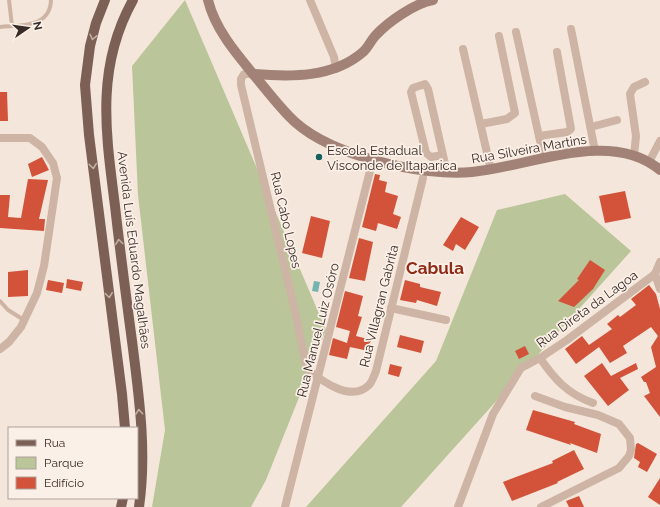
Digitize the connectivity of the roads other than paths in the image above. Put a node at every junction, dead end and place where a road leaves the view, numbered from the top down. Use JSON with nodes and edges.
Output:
{"nodes":[{"id":1,"x":9,"y":0,"type":"edge"},
{"id":2,"x":51,"y":0,"type":"edge"},
{"id":3,"x":105,"y":0,"type":"edge"},
{"id":4,"x":133,"y":0,"type":"edge"},
{"id":5,"x":208,"y":0,"type":"edge"},
{"id":6,"x":310,"y":0,"type":"edge"},
{"id":7,"x":430,"y":0,"type":"edge"},
{"id":8,"x":12,"y":26,"type":"junction"},
{"id":9,"x":0,"y":27,"type":"edge"},
{"id":10,"x":571,"y":29,"type":"dead end"},
{"id":11,"x":516,"y":32,"type":"dead end"},
{"id":12,"x":499,"y":36,"type":"dead end"},
{"id":13,"x":463,"y":49,"type":"dead end"},
{"id":14,"x":557,"y":52,"type":"dead end"},
{"id":15,"x":336,"y":69,"type":"junction"},
{"id":16,"x":254,"y":74,"type":"junction"},
{"id":17,"x":645,"y":82,"type":"dead end"},
{"id":18,"x":617,"y":120,"type":"dead end"},
{"id":19,"x":481,"y":124,"type":"junction"},
{"id":20,"x":591,"y":127,"type":"junction"},
{"id":21,"x":539,"y":136,"type":"junction"},
{"id":22,"x":0,"y":138,"type":"edge"},
{"id":23,"x":660,"y":141,"type":"edge"},
{"id":24,"x":595,"y":151,"type":"junction"},
{"id":25,"x":443,"y":155,"type":"junction"},
{"id":26,"x":634,"y":156,"type":"junction"},
{"id":27,"x":373,"y":159,"type":"junction"},
{"id":28,"x":544,"y":159,"type":"junction"},
{"id":29,"x":649,"y":162,"type":"junction"},
{"id":30,"x":491,"y":170,"type":"junction"},
{"id":31,"x":660,"y":170,"type":"edge"},
{"id":32,"x":447,"y":173,"type":"junction"},
{"id":33,"x":423,"y":178,"type":"dead end"},
{"id":34,"x":660,"y":262,"type":"edge"},
{"id":35,"x":655,"y":274,"type":"junction"},
{"id":36,"x":660,"y":289,"type":"edge"},
{"id":37,"x":0,"y":301,"type":"edge"},
{"id":38,"x":391,"y":308,"type":"junction"},
{"id":39,"x":25,"y":320,"type":"junction"},
{"id":40,"x":446,"y":320,"type":"dead end"},
{"id":41,"x":0,"y":349,"type":"edge"},
{"id":42,"x":540,"y":358,"type":"junction"},
{"id":43,"x":318,"y":378,"type":"junction"},
{"id":44,"x":535,"y":396,"type":"dead end"},
{"id":45,"x":593,"y":403,"type":"dead end"},
{"id":46,"x":125,"y":427,"type":"edge"},
{"id":47,"x":139,"y":507,"type":"edge"},
{"id":48,"x":285,"y":507,"type":"edge"},
{"id":49,"x":458,"y":507,"type":"edge"},
{"id":50,"x":541,"y":507,"type":"edge"}],
"edges":[{"from":1,"to":8,"type":"lane"},
{"from":2,"to":8,"type":"lane"},
{"from":3,"to":46,"type":"main road","one_way":true},
{"from":47,"to":4,"type":"main road","name":"Avenida Luís Eduardo Magalhães","one_way":true},
{"from":5,"to":16,"type":"main road","name":"Rua Silveira Martins"},
{"from":6,"to":15,"type":"street"},
{"from":7,"to":15,"type":"main road"},
{"from":8,"to":9,"type":"lane"},
{"from":10,"to":20,"type":"street"},
{"from":11,"to":21,"type":"street"},
{"from":12,"to":19,"type":"street"},
{"from":13,"to":19,"type":"street"},
{"from":14,"to":21,"type":"street"},
{"from":15,"to":16,"type":"main road"},
{"from":16,"to":27,"type":"main road","name":"Rua Silveira Martins"},
{"from":16,"to":43,"type":"street","name":"Rua Cabo Lopes"},
{"from":17,"to":26,"type":"street"},
{"from":18,"to":20,"type":"street"},
{"from":19,"to":30,"type":"street"},
{"from":20,"to":24,"type":"street"},
{"from":21,"to":28,"type":"street"},
{"from":22,"to":39,"type":"street"},
{"from":23,"to":29,"type":"street"},
{"from":24,"to":26,"type":"main road","name":"Rua Silveira Martins"},
{"from":24,"to":28,"type":"main road","name":"Rua Silveira Martins"},
{"from":25,"to":25,"type":"street"},
{"from":25,"to":32,"type":"street"},
{"from":26,"to":29,"type":"main road","name":"Rua Silveira Martins"},
{"from":27,"to":32,"type":"main road","name":"Rua Silveira Martins"},
{"from":27,"to":43,"type":"street","name":"Rua Manuel Luiz Osóro"},
{"from":28,"to":30,"type":"main road","name":"Rua Silveira Martins"},
{"from":29,"to":31,"type":"main road","name":"Rua Silveira Martins"},
{"from":30,"to":32,"type":"main road","name":"Rua Silveira Martins"},
{"from":33,"to":38,"type":"street","name":"Rua Villagran Gabrita"},
{"from":34,"to":35,"type":"street"},
{"from":35,"to":36,"type":"street"},
{"from":35,"to":42,"type":"street","name":"Rua Direta da Lagoa"},
{"from":37,"to":39,"type":"lane"},
{"from":38,"to":40,"type":"street"},
{"from":38,"to":43,"type":"street","name":"Rua Villagran Gabrita"},
{"from":39,"to":41,"type":"street"},
{"from":42,"to":45,"type":"street"},
{"from":42,"to":49,"type":"street","name":"Rua Direta da Lagoa"},
{"from":43,"to":48,"type":"street","name":"Rua Manuel Luiz Osóro"},
{"from":44,"to":50,"type":"street"}]}
